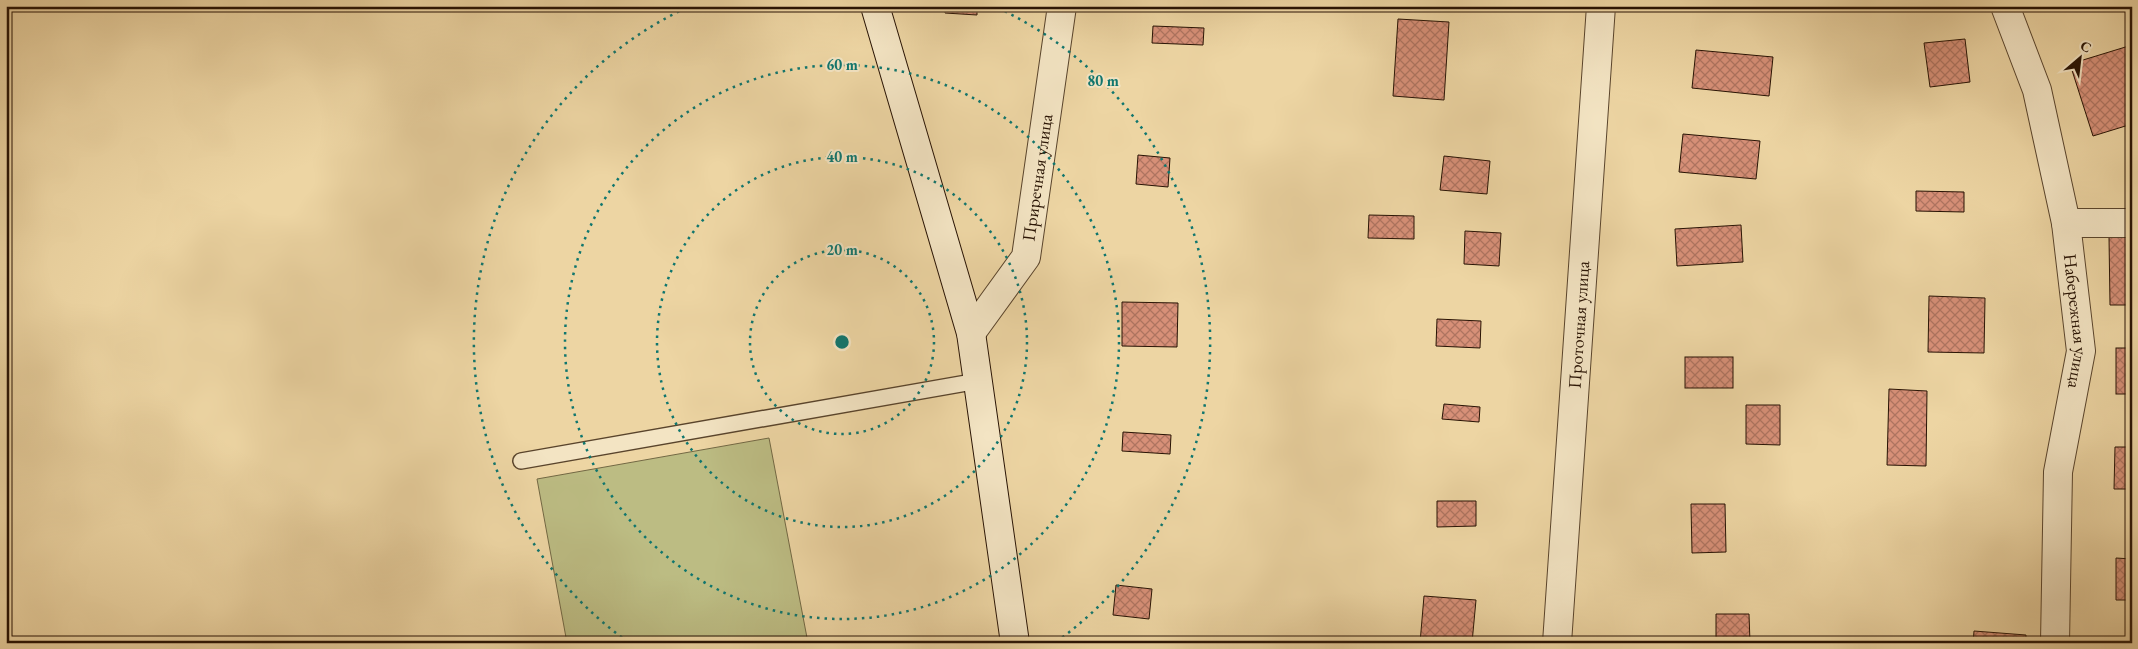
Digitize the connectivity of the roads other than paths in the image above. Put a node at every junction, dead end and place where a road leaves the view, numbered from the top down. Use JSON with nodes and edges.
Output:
{"nodes":[{"id":1,"x":875,"y":6,"type":"edge"},
{"id":2,"x":1062,"y":6,"type":"edge"},
{"id":3,"x":1601,"y":6,"type":"edge"},
{"id":4,"x":2005,"y":6,"type":"edge"},
{"id":5,"x":2066,"y":223,"type":"junction"},
{"id":6,"x":2132,"y":223,"type":"edge"},
{"id":7,"x":971,"y":333,"type":"junction"},
{"id":8,"x":978,"y":381,"type":"junction"},
{"id":9,"x":521,"y":461,"type":"dead end"},
{"id":10,"x":1015,"y":643,"type":"edge"},
{"id":11,"x":1557,"y":643,"type":"edge"},
{"id":12,"x":2055,"y":643,"type":"edge"}],
"edges":[{"from":1,"to":7,"type":"street"},
{"from":2,"to":7,"type":"street","name":"Приречная улица"},
{"from":3,"to":11,"type":"street","name":"Проточная улица"},
{"from":4,"to":5,"type":"street","name":"Набережная улица"},
{"from":5,"to":6,"type":"street"},
{"from":5,"to":12,"type":"street","name":"Набережная улица"},
{"from":7,"to":8,"type":"street"},
{"from":8,"to":9,"type":"lane"},
{"from":8,"to":10,"type":"street"}]}
